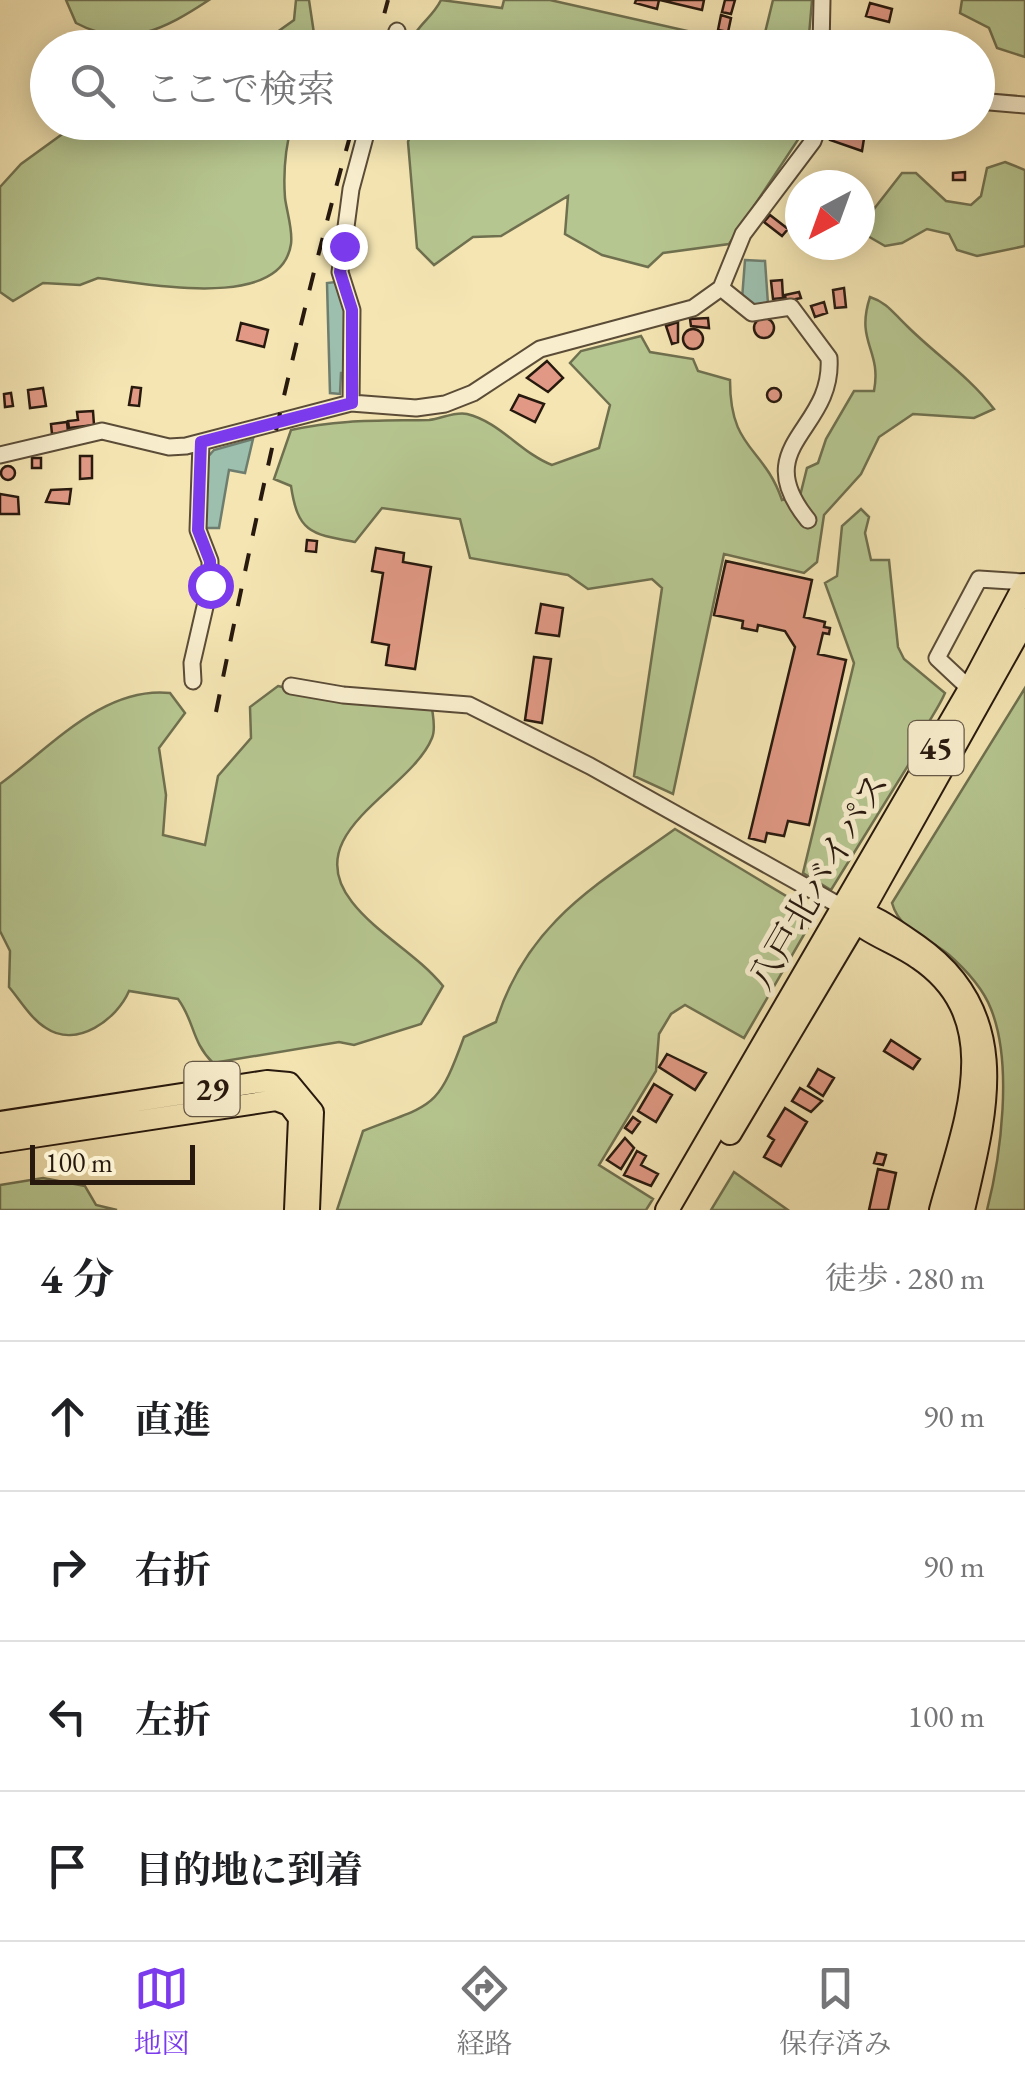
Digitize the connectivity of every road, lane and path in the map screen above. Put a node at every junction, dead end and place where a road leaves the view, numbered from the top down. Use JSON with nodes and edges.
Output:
{"nodes":[{"id":1,"x":822,"y":0,"type":"edge"},
{"id":2,"x":821,"y":30,"type":"edge"},
{"id":3,"x":995,"y":102,"type":"edge"},
{"id":4,"x":1025,"y":105,"type":"edge"},
{"id":5,"x":364,"y":140,"type":"edge"},
{"id":6,"x":814,"y":140,"type":"edge"},
{"id":7,"x":721,"y":288,"type":"junction"},
{"id":8,"x":352,"y":403,"type":"junction"},
{"id":9,"x":201,"y":442,"type":"junction"},
{"id":10,"x":0,"y":455,"type":"edge"},
{"id":11,"x":808,"y":520,"type":"dead end"},
{"id":12,"x":1025,"y":584,"type":"edge"},
{"id":13,"x":1025,"y":620,"type":"edge"},
{"id":14,"x":194,"y":681,"type":"dead end"},
{"id":15,"x":290,"y":686,"type":"dead end"},
{"id":16,"x":970,"y":690,"type":"junction"},
{"id":17,"x":853,"y":914,"type":"junction"},
{"id":18,"x":0,"y":1122,"type":"edge"},
{"id":19,"x":0,"y":1142,"type":"edge"},
{"id":20,"x":295,"y":1210,"type":"edge"},
{"id":21,"x":310,"y":1210,"type":"edge"},
{"id":22,"x":667,"y":1210,"type":"edge"},
{"id":23,"x":684,"y":1210,"type":"edge"},
{"id":24,"x":940,"y":1210,"type":"edge"},
{"id":25,"x":963,"y":1210,"type":"edge"}],
"edges":[{"from":1,"to":2,"type":"street"},
{"from":3,"to":4,"type":"street"},
{"from":5,"to":8,"type":"street"},
{"from":6,"to":7,"type":"street"},
{"from":7,"to":8,"type":"street"},
{"from":7,"to":11,"type":"street"},
{"from":8,"to":9,"type":"street"},
{"from":9,"to":10,"type":"street"},
{"from":9,"to":14,"type":"street"},
{"from":12,"to":16,"type":"highway","name":"八戸北バイパス","number":"45"},
{"from":12,"to":16,"type":"street"},
{"from":13,"to":17,"type":"highway","name":"八戸北バイパス","number":"45"},
{"from":15,"to":17,"type":"street"},
{"from":16,"to":17,"type":"highway","name":"八戸北バイパス","number":"45"},
{"from":17,"to":22,"type":"highway","name":"八戸北バイパス","number":"45"},
{"from":17,"to":23,"type":"highway","name":"八戸北バイパス","number":"45"},
{"from":17,"to":24,"type":"highway"},
{"from":17,"to":25,"type":"highway"},
{"from":18,"to":21,"type":"main road","number":"29"},
{"from":19,"to":20,"type":"main road","number":"29"}]}
